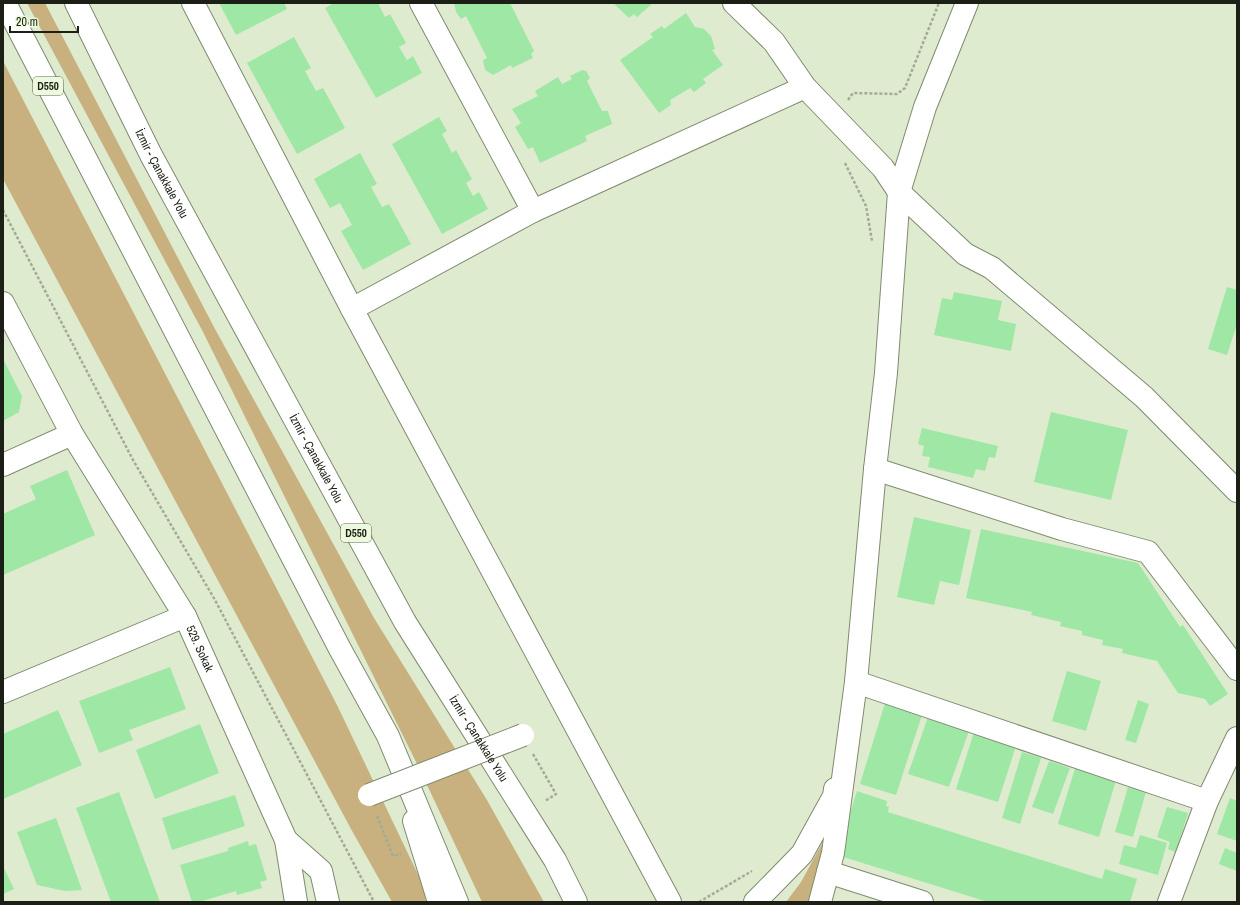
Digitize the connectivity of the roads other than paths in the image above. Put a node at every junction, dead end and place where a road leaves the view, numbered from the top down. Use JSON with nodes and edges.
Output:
{"nodes":[{"id":1,"x":5,"y":3,"type":"edge"},
{"id":2,"x":76,"y":3,"type":"edge"},
{"id":3,"x":193,"y":3,"type":"edge"},
{"id":4,"x":421,"y":3,"type":"edge"},
{"id":5,"x":734,"y":3,"type":"edge"},
{"id":6,"x":968,"y":3,"type":"edge"},
{"id":7,"x":805,"y":87,"type":"junction"},
{"id":8,"x":899,"y":192,"type":"junction"},
{"id":9,"x":533,"y":211,"type":"junction"},
{"id":10,"x":3,"y":303,"type":"edge"},
{"id":11,"x":352,"y":309,"type":"junction"},
{"id":12,"x":72,"y":434,"type":"junction"},
{"id":13,"x":3,"y":465,"type":"edge"},
{"id":14,"x":875,"y":469,"type":"junction"},
{"id":15,"x":1237,"y":491,"type":"edge"},
{"id":16,"x":185,"y":616,"type":"junction"},
{"id":17,"x":1237,"y":669,"type":"edge"},
{"id":18,"x":856,"y":682,"type":"junction"},
{"id":19,"x":3,"y":692,"type":"edge"},
{"id":20,"x":522,"y":735,"type":"road end"},
{"id":21,"x":388,"y":736,"type":"junction"},
{"id":22,"x":1237,"y":738,"type":"edge"},
{"id":23,"x":369,"y":795,"type":"road end"},
{"id":24,"x":1207,"y":801,"type":"junction"},
{"id":25,"x":286,"y":840,"type":"junction"},
{"id":26,"x":828,"y":872,"type":"junction"},
{"id":27,"x":296,"y":902,"type":"edge"},
{"id":28,"x":328,"y":902,"type":"edge"},
{"id":29,"x":439,"y":902,"type":"edge"},
{"id":30,"x":457,"y":902,"type":"edge"},
{"id":31,"x":576,"y":902,"type":"edge"},
{"id":32,"x":670,"y":902,"type":"edge"},
{"id":33,"x":755,"y":902,"type":"edge"},
{"id":34,"x":820,"y":902,"type":"edge"},
{"id":35,"x":922,"y":902,"type":"edge"},
{"id":36,"x":1169,"y":902,"type":"edge"}],
"edges":[{"from":1,"to":21,"type":"main road","number":"D550"},
{"from":2,"to":31,"type":"main road","name":"İzmir - Çanakkale Yolu","number":"D550"},
{"from":3,"to":11,"type":"main road"},
{"from":4,"to":9,"type":"main road"},
{"from":5,"to":7,"type":"main road"},
{"from":6,"to":8,"type":"main road"},
{"from":7,"to":8,"type":"main road"},
{"from":7,"to":9,"type":"main road"},
{"from":8,"to":14,"type":"main road"},
{"from":8,"to":15,"type":"main road"},
{"from":9,"to":11,"type":"main road"},
{"from":10,"to":12,"type":"main road"},
{"from":11,"to":32,"type":"main road"},
{"from":12,"to":13,"type":"main road"},
{"from":12,"to":16,"type":"main road"},
{"from":14,"to":17,"type":"main road"},
{"from":14,"to":18,"type":"main road"},
{"from":16,"to":19,"type":"main road","name":"529. Sokak"},
{"from":16,"to":25,"type":"main road","name":"529. Sokak"},
{"from":18,"to":24,"type":"main road"},
{"from":18,"to":26,"type":"main road"},
{"from":18,"to":33,"type":"main road"},
{"from":20,"to":23,"type":"main road","bridge":true},
{"from":21,"to":29,"type":"main road"},
{"from":21,"to":30,"type":"main road","number":"D550"},
{"from":22,"to":24,"type":"main road"},
{"from":24,"to":36,"type":"main road"},
{"from":25,"to":27,"type":"main road"},
{"from":25,"to":28,"type":"main road"},
{"from":26,"to":34,"type":"main road"},
{"from":26,"to":35,"type":"main road"}]}
